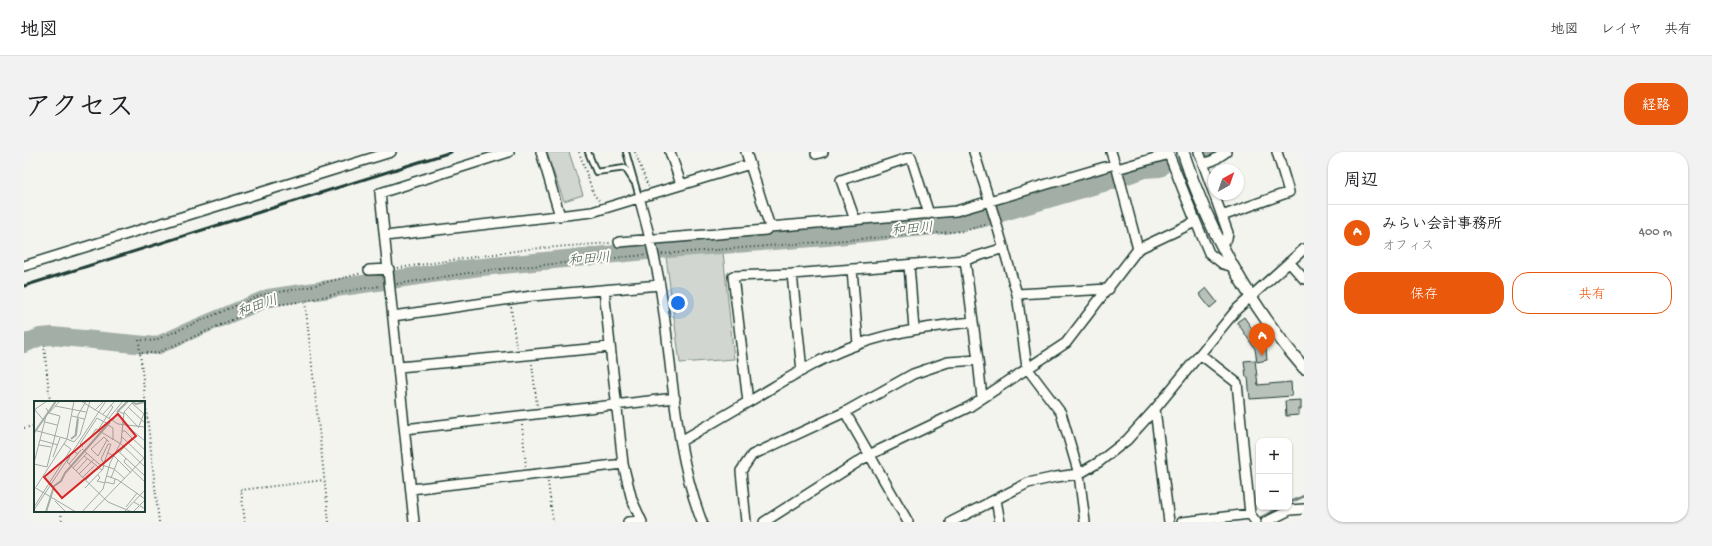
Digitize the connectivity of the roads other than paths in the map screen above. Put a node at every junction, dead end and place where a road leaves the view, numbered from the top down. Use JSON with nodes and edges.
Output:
{"nodes":[{"id":1,"x":391,"y":152,"type":"edge"},
{"id":2,"x":509,"y":152,"type":"edge"},
{"id":3,"x":541,"y":152,"type":"edge"},
{"id":4,"x":588,"y":152,"type":"edge"},
{"id":5,"x":626,"y":152,"type":"edge"},
{"id":6,"x":670,"y":152,"type":"edge"},
{"id":7,"x":746,"y":152,"type":"edge"},
{"id":8,"x":974,"y":152,"type":"edge"},
{"id":9,"x":1111,"y":152,"type":"edge"},
{"id":10,"x":1183,"y":152,"type":"edge"},
{"id":11,"x":1199,"y":152,"type":"edge"},
{"id":12,"x":1226,"y":152,"type":"edge"},
{"id":13,"x":1276,"y":152,"type":"edge"},
{"id":14,"x":1168,"y":153,"type":"edge"},
{"id":15,"x":750,"y":164,"type":"junction"},
{"id":16,"x":1203,"y":164,"type":"junction"},
{"id":17,"x":1116,"y":168,"type":"junction"},
{"id":18,"x":634,"y":182,"type":"junction"},
{"id":19,"x":681,"y":184,"type":"junction"},
{"id":20,"x":638,"y":197,"type":"junction"},
{"id":21,"x":990,"y":205,"type":"junction"},
{"id":22,"x":929,"y":214,"type":"junction"},
{"id":23,"x":560,"y":216,"type":"junction"},
{"id":24,"x":1222,"y":216,"type":"junction"},
{"id":25,"x":855,"y":220,"type":"junction"},
{"id":26,"x":1196,"y":222,"type":"junction"},
{"id":27,"x":770,"y":227,"type":"junction"},
{"id":28,"x":385,"y":236,"type":"junction"},
{"id":29,"x":650,"y":240,"type":"junction"},
{"id":30,"x":619,"y":242,"type":"road end"},
{"id":31,"x":1221,"y":243,"type":"junction"},
{"id":32,"x":1004,"y":248,"type":"junction"},
{"id":33,"x":1138,"y":249,"type":"junction"},
{"id":34,"x":1304,"y":249,"type":"edge"},
{"id":35,"x":965,"y":260,"type":"junction"},
{"id":36,"x":1289,"y":262,"type":"junction"},
{"id":37,"x":908,"y":265,"type":"junction"},
{"id":38,"x":24,"y":266,"type":"edge"},
{"id":39,"x":1234,"y":267,"type":"junction"},
{"id":40,"x":852,"y":269,"type":"junction"},
{"id":41,"x":369,"y":270,"type":"road end"},
{"id":42,"x":389,"y":270,"type":"junction"},
{"id":43,"x":792,"y":274,"type":"junction"},
{"id":44,"x":1304,"y":279,"type":"edge"},
{"id":45,"x":660,"y":285,"type":"junction"},
{"id":46,"x":1109,"y":289,"type":"junction"},
{"id":47,"x":604,"y":290,"type":"junction"},
{"id":48,"x":1017,"y":294,"type":"junction"},
{"id":49,"x":1251,"y":296,"type":"junction"},
{"id":50,"x":393,"y":316,"type":"junction"},
{"id":51,"x":973,"y":322,"type":"junction"},
{"id":52,"x":914,"y":329,"type":"junction"},
{"id":53,"x":858,"y":344,"type":"junction"},
{"id":54,"x":610,"y":347,"type":"junction"},
{"id":55,"x":1200,"y":354,"type":"junction"},
{"id":56,"x":978,"y":360,"type":"junction"},
{"id":57,"x":399,"y":367,"type":"junction"},
{"id":58,"x":1027,"y":368,"type":"junction"},
{"id":59,"x":1304,"y":368,"type":"edge"},
{"id":60,"x":802,"y":371,"type":"junction"},
{"id":61,"x":675,"y":398,"type":"junction"},
{"id":62,"x":982,"y":398,"type":"junction"},
{"id":63,"x":748,"y":402,"type":"junction"},
{"id":64,"x":617,"y":405,"type":"junction"},
{"id":65,"x":1155,"y":409,"type":"junction"},
{"id":66,"x":845,"y":412,"type":"junction"},
{"id":67,"x":405,"y":429,"type":"junction"},
{"id":68,"x":681,"y":441,"type":"junction"},
{"id":69,"x":869,"y":455,"type":"junction"},
{"id":70,"x":623,"y":464,"type":"junction"},
{"id":71,"x":1079,"y":474,"type":"junction"},
{"id":72,"x":411,"y":489,"type":"junction"},
{"id":73,"x":996,"y":500,"type":"junction"},
{"id":74,"x":1304,"y":509,"type":"edge"},
{"id":75,"x":1253,"y":518,"type":"edge"},
{"id":76,"x":641,"y":521,"type":"edge"},
{"id":77,"x":414,"y":522,"type":"edge"},
{"id":78,"x":628,"y":522,"type":"edge"},
{"id":79,"x":702,"y":522,"type":"edge"},
{"id":80,"x":746,"y":522,"type":"edge"},
{"id":81,"x":764,"y":522,"type":"edge"},
{"id":82,"x":908,"y":522,"type":"edge"},
{"id":83,"x":951,"y":522,"type":"edge"},
{"id":84,"x":1000,"y":522,"type":"edge"},
{"id":85,"x":1085,"y":522,"type":"edge"},
{"id":86,"x":1169,"y":522,"type":"edge"},
{"id":87,"x":1182,"y":522,"type":"edge"},
{"id":88,"x":1266,"y":522,"type":"edge"}],
"edges":[{"from":1,"to":38,"type":"street"},
{"from":2,"to":28,"type":"street"},
{"from":3,"to":23,"type":"street"},
{"from":4,"to":18,"type":"lane"},
{"from":5,"to":18,"type":"lane"},
{"from":6,"to":19,"type":"street"},
{"from":7,"to":15,"type":"street"},
{"from":8,"to":21,"type":"street"},
{"from":9,"to":17,"type":"street"},
{"from":10,"to":31,"type":"street"},
{"from":11,"to":16,"type":"street"},
{"from":12,"to":16,"type":"street"},
{"from":13,"to":24,"type":"street"},
{"from":14,"to":17,"type":"street"},
{"from":14,"to":26,"type":"street"},
{"from":15,"to":19,"type":"street"},
{"from":15,"to":27,"type":"street"},
{"from":16,"to":24,"type":"street"},
{"from":17,"to":21,"type":"street"},
{"from":17,"to":33,"type":"street"},
{"from":18,"to":20,"type":"lane"},
{"from":19,"to":20,"type":"street"},
{"from":20,"to":23,"type":"street"},
{"from":20,"to":29,"type":"street"},
{"from":21,"to":22,"type":"street"},
{"from":21,"to":32,"type":"street"},
{"from":22,"to":25,"type":"street"},
{"from":22,"to":25,"type":"street"},
{"from":23,"to":28,"type":"street"},
{"from":24,"to":31,"type":"street"},
{"from":25,"to":27,"type":"street"},
{"from":26,"to":33,"type":"street"},
{"from":26,"to":39,"type":"street"},
{"from":27,"to":29,"type":"street"},
{"from":28,"to":42,"type":"street"},
{"from":29,"to":30,"type":"street"},
{"from":29,"to":45,"type":"street"},
{"from":31,"to":39,"type":"street"},
{"from":32,"to":35,"type":"street"},
{"from":32,"to":48,"type":"street"},
{"from":33,"to":46,"type":"street"},
{"from":34,"to":36,"type":"street"},
{"from":35,"to":37,"type":"street"},
{"from":35,"to":51,"type":"street"},
{"from":36,"to":44,"type":"street"},
{"from":36,"to":49,"type":"street"},
{"from":37,"to":40,"type":"street"},
{"from":37,"to":52,"type":"street"},
{"from":39,"to":49,"type":"street"},
{"from":40,"to":43,"type":"street"},
{"from":40,"to":53,"type":"street"},
{"from":41,"to":42,"type":"street"},
{"from":42,"to":50,"type":"street"},
{"from":43,"to":60,"type":"street"},
{"from":43,"to":63,"type":"street"},
{"from":45,"to":47,"type":"street"},
{"from":45,"to":61,"type":"street"},
{"from":46,"to":48,"type":"street"},
{"from":46,"to":58,"type":"street"},
{"from":47,"to":50,"type":"street"},
{"from":47,"to":54,"type":"street"},
{"from":48,"to":58,"type":"street"},
{"from":49,"to":55,"type":"street"},
{"from":49,"to":59,"type":"street"},
{"from":50,"to":57,"type":"street"},
{"from":51,"to":52,"type":"street"},
{"from":51,"to":56,"type":"street"},
{"from":52,"to":53,"type":"street"},
{"from":53,"to":60,"type":"street"},
{"from":54,"to":57,"type":"street"},
{"from":54,"to":64,"type":"street"},
{"from":55,"to":65,"type":"street"},
{"from":55,"to":75,"type":"street"},
{"from":56,"to":62,"type":"street"},
{"from":56,"to":66,"type":"street"},
{"from":57,"to":67,"type":"street"},
{"from":58,"to":62,"type":"street"},
{"from":58,"to":71,"type":"street"},
{"from":60,"to":63,"type":"street"},
{"from":61,"to":64,"type":"street"},
{"from":61,"to":68,"type":"street"},
{"from":62,"to":69,"type":"street"},
{"from":63,"to":68,"type":"street"},
{"from":64,"to":67,"type":"street"},
{"from":64,"to":70,"type":"street"},
{"from":65,"to":71,"type":"street"},
{"from":65,"to":86,"type":"street"},
{"from":66,"to":69,"type":"street"},
{"from":66,"to":80,"type":"street"},
{"from":67,"to":72,"type":"street"},
{"from":68,"to":79,"type":"street"},
{"from":69,"to":81,"type":"street"},
{"from":69,"to":82,"type":"street"},
{"from":70,"to":72,"type":"street"},
{"from":70,"to":76,"type":"street"},
{"from":71,"to":73,"type":"street"},
{"from":71,"to":85,"type":"street"},
{"from":72,"to":77,"type":"street"},
{"from":73,"to":83,"type":"street"},
{"from":73,"to":84,"type":"street"},
{"from":74,"to":88,"type":"street"},
{"from":75,"to":87,"type":"street"},
{"from":76,"to":78,"type":"street"}]}
